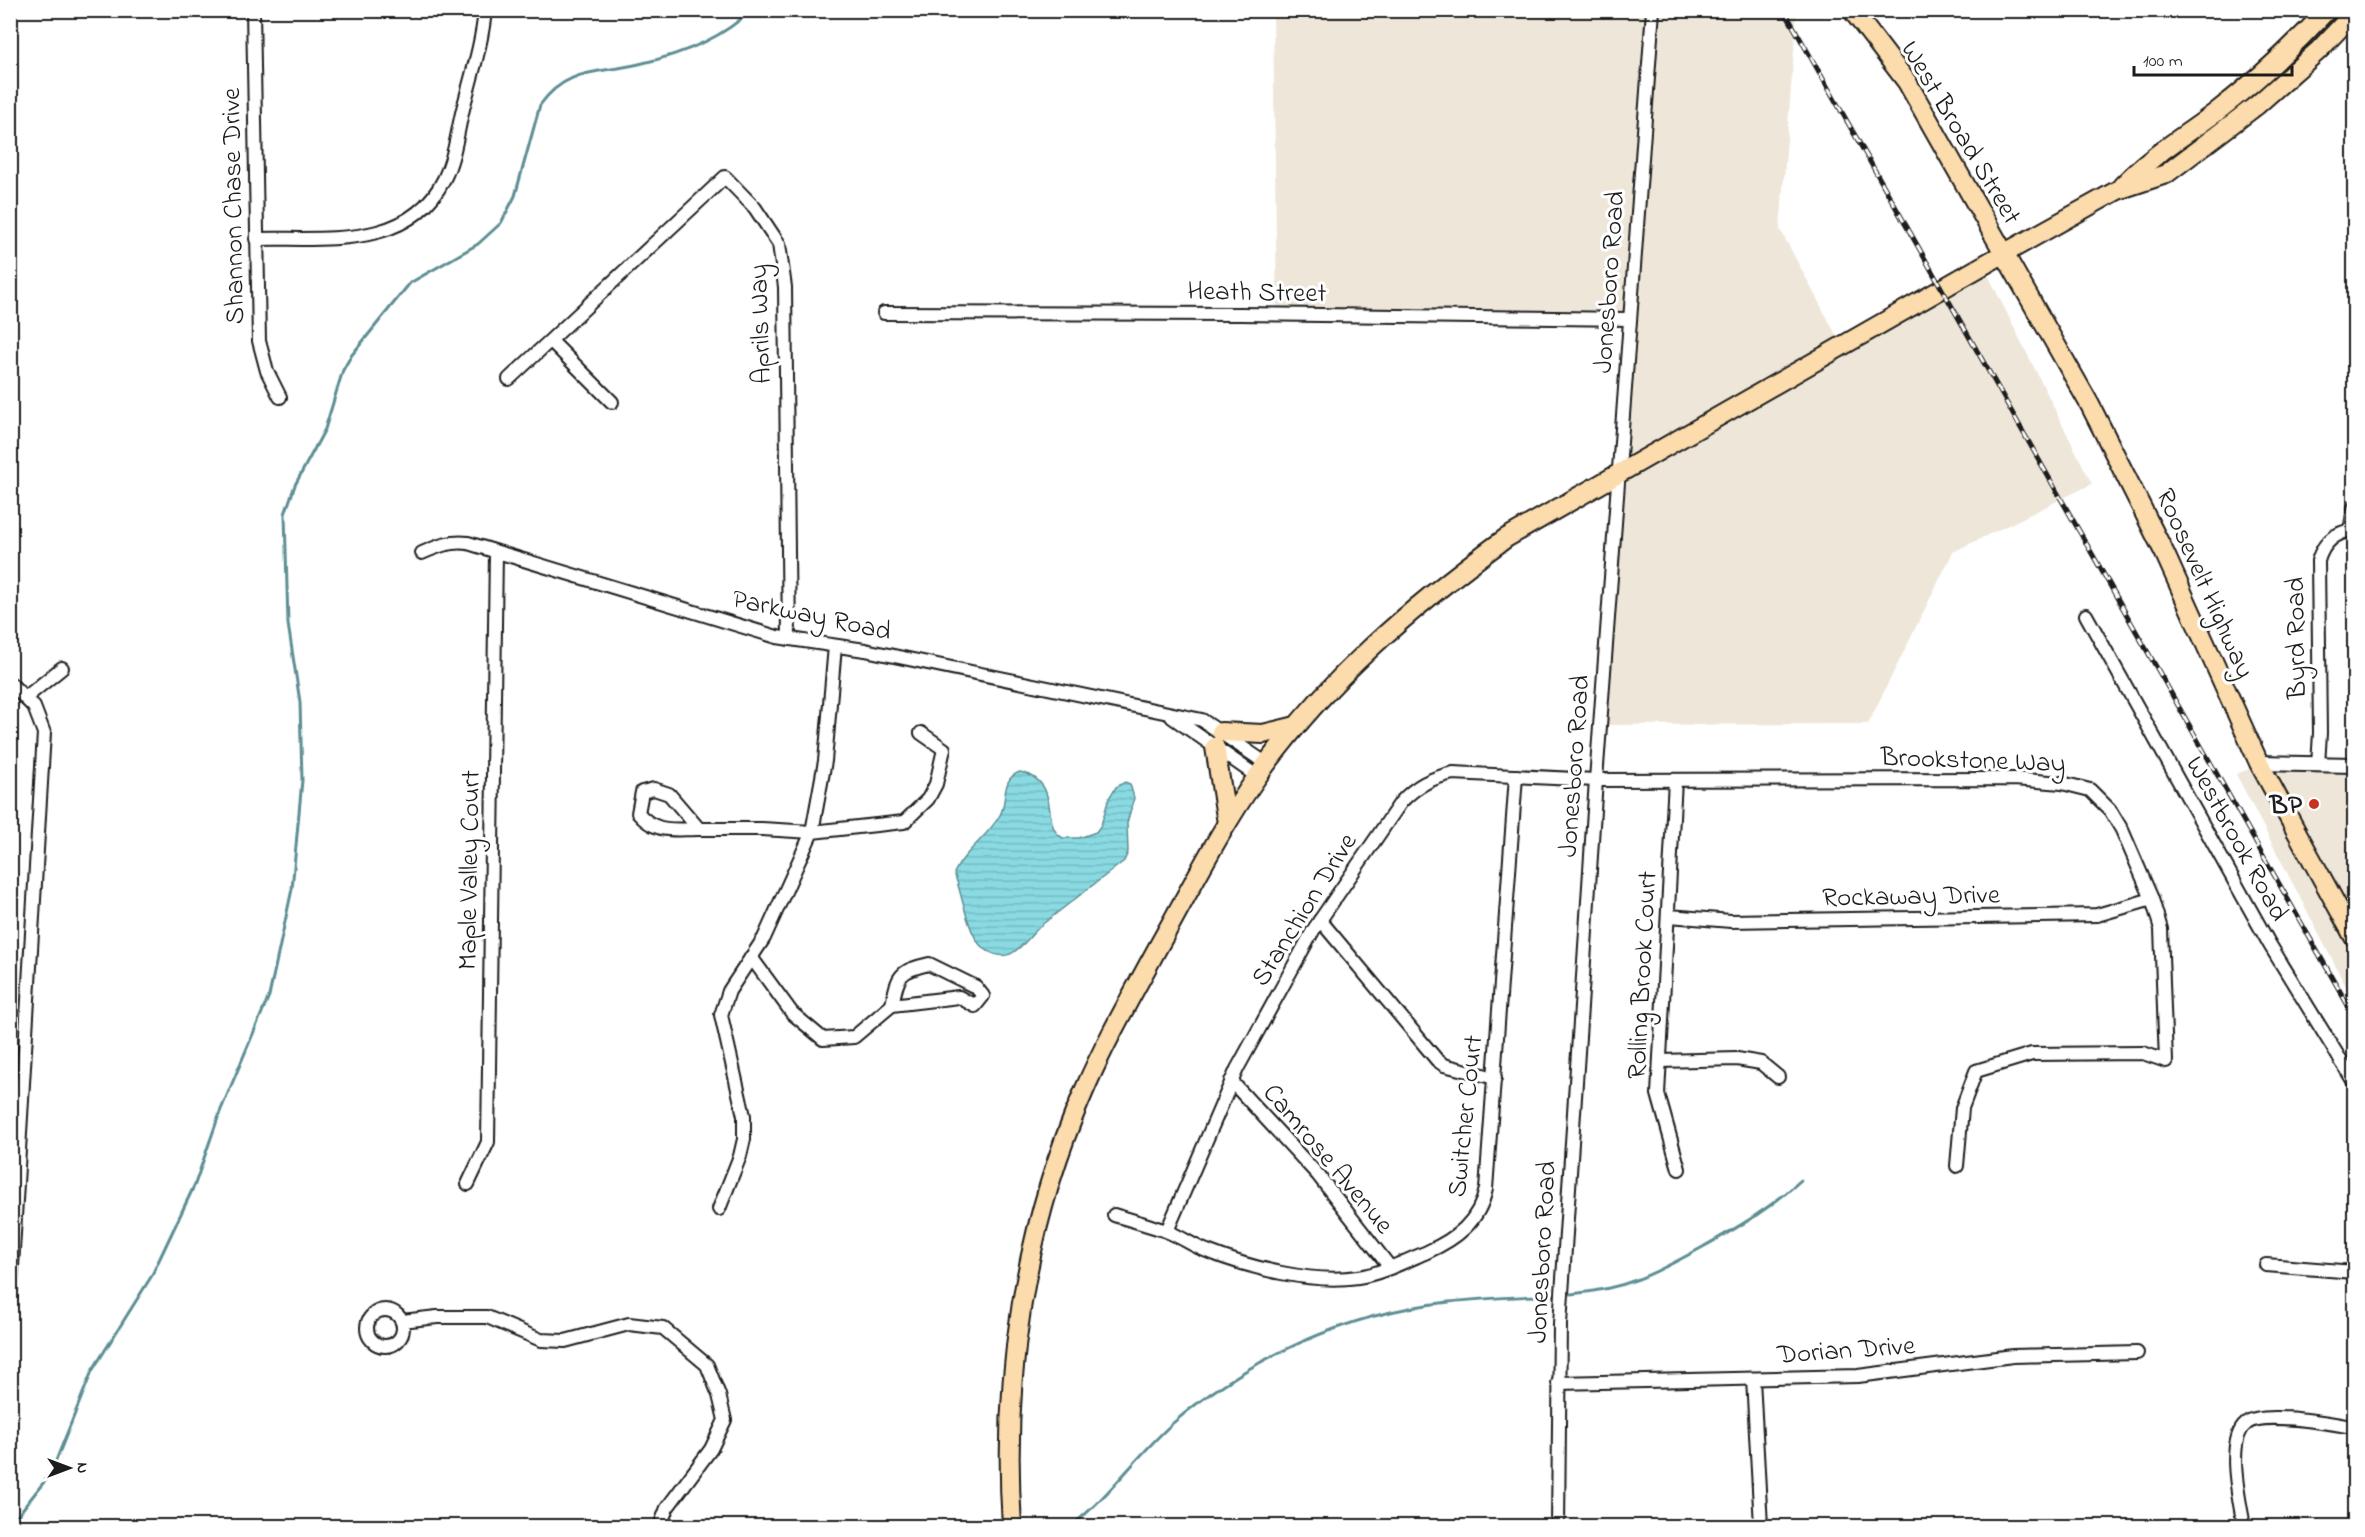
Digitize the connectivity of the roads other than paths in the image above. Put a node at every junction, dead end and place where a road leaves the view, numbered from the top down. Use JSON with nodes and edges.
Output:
{"nodes":[{"id":1,"x":253,"y":10,"type":"edge"},
{"id":2,"x":485,"y":10,"type":"edge"},
{"id":3,"x":1653,"y":10,"type":"edge"},
{"id":4,"x":1852,"y":10,"type":"edge"},
{"id":5,"x":2327,"y":10,"type":"edge"},
{"id":6,"x":2355,"y":13,"type":"edge"},
{"id":7,"x":2118,"y":190,"type":"junction"},
{"id":8,"x":256,"y":239,"type":"junction"},
{"id":9,"x":2003,"y":254,"type":"junction"},
{"id":10,"x":884,"y":313,"type":"dead end"},
{"id":11,"x":1629,"y":320,"type":"junction"},
{"id":12,"x":551,"y":341,"type":"junction"},
{"id":13,"x":509,"y":379,"type":"dead end"},
{"id":14,"x":280,"y":397,"type":"dead end"},
{"id":15,"x":612,"y":402,"type":"dead end"},
{"id":16,"x":1618,"y":474,"type":"junction"},
{"id":17,"x":2355,"y":508,"type":"edge"},
{"id":18,"x":2352,"y":531,"type":"edge"},
{"id":19,"x":496,"y":552,"type":"junction"},
{"id":20,"x":422,"y":553,"type":"dead end"},
{"id":21,"x":2086,"y":615,"type":"dead end"},
{"id":22,"x":789,"y":639,"type":"junction"},
{"id":23,"x":835,"y":646,"type":"junction"},
{"id":24,"x":62,"y":668,"type":"dead end"},
{"id":25,"x":10,"y":683,"type":"edge"},
{"id":26,"x":25,"y":698,"type":"junction"},
{"id":27,"x":1296,"y":726,"type":"junction"},
{"id":28,"x":921,"y":733,"type":"dead end"},
{"id":29,"x":1218,"y":740,"type":"junction"},
{"id":30,"x":2259,"y":763,"type":"junction"},
{"id":31,"x":2318,"y":765,"type":"junction"},
{"id":32,"x":2355,"y":765,"type":"edge"},
{"id":33,"x":1262,"y":770,"type":"junction"},
{"id":34,"x":1516,"y":776,"type":"junction"},
{"id":35,"x":1596,"y":780,"type":"junction"},
{"id":36,"x":1675,"y":780,"type":"junction"},
{"id":37,"x":1227,"y":823,"type":"junction"},
{"id":38,"x":699,"y":829,"type":"junction"},
{"id":39,"x":812,"y":832,"type":"junction"},
{"id":40,"x":2152,"y":899,"type":"junction"},
{"id":41,"x":1669,"y":916,"type":"junction"},
{"id":42,"x":1320,"y":920,"type":"junction"},
{"id":43,"x":2355,"y":937,"type":"edge"},
{"id":44,"x":751,"y":957,"type":"junction"},
{"id":45,"x":892,"y":1005,"type":"junction"},
{"id":46,"x":1660,"y":1060,"type":"junction"},
{"id":47,"x":1778,"y":1077,"type":"dead end"},
{"id":48,"x":1495,"y":1078,"type":"junction"},
{"id":49,"x":1231,"y":1081,"type":"junction"},
{"id":50,"x":2355,"y":1082,"type":"edge"},
{"id":51,"x":1957,"y":1166,"type":"dead end"},
{"id":52,"x":1679,"y":1169,"type":"dead end"},
{"id":53,"x":468,"y":1184,"type":"dead end"},
{"id":54,"x":719,"y":1209,"type":"dead end"},
{"id":55,"x":1114,"y":1215,"type":"dead end"},
{"id":56,"x":1167,"y":1231,"type":"junction"},
{"id":57,"x":2266,"y":1265,"type":"dead end"},
{"id":58,"x":1389,"y":1266,"type":"junction"},
{"id":59,"x":2355,"y":1272,"type":"edge"},
{"id":60,"x":10,"y":1300,"type":"edge"},
{"id":61,"x":402,"y":1321,"type":"dead end"},
{"id":62,"x":2137,"y":1353,"type":"dead end"},
{"id":63,"x":1753,"y":1379,"type":"junction"},
{"id":64,"x":1558,"y":1383,"type":"junction"},
{"id":65,"x":2355,"y":1427,"type":"edge"},
{"id":66,"x":660,"y":1527,"type":"edge"},
{"id":67,"x":1012,"y":1527,"type":"edge"},
{"id":68,"x":1558,"y":1527,"type":"edge"},
{"id":69,"x":1761,"y":1527,"type":"edge"},
{"id":70,"x":2244,"y":1527,"type":"edge"}],
"edges":[{"from":1,"to":8,"type":"street","name":"Shannon Chase Drive"},
{"from":2,"to":8,"type":"street"},
{"from":3,"to":11,"type":"street","name":"Jonesboro Road"},
{"from":4,"to":9,"type":"main road","name":"West Broad Street"},
{"from":5,"to":7,"type":"main road"},
{"from":6,"to":7,"type":"main road"},
{"from":7,"to":9,"type":"main road"},
{"from":8,"to":14,"type":"street","name":"Shannon Chase Drive"},
{"from":9,"to":16,"type":"main road"},
{"from":9,"to":30,"type":"main road","name":"Roosevelt Highway"},
{"from":10,"to":11,"type":"street","name":"Heath Street"},
{"from":11,"to":16,"type":"street","name":"Jonesboro Road"},
{"from":12,"to":13,"type":"street","name":"Aprils Way"},
{"from":12,"to":15,"type":"street"},
{"from":12,"to":22,"type":"street","name":"Aprils Way"},
{"from":16,"to":27,"type":"main road"},
{"from":16,"to":35,"type":"street","name":"Jonesboro Road"},
{"from":17,"to":18,"type":"street"},
{"from":18,"to":31,"type":"street","name":"Byrd Road"},
{"from":19,"to":20,"type":"street","name":"Parkway Road"},
{"from":19,"to":22,"type":"street","name":"Parkway Road"},
{"from":19,"to":53,"type":"street","name":"Maple Valley Court"},
{"from":21,"to":50,"type":"street","name":"Westbrook Road"},
{"from":22,"to":23,"type":"street","name":"Parkway Road"},
{"from":23,"to":29,"type":"street","name":"Parkway Road"},
{"from":23,"to":39,"type":"street"},
{"from":24,"to":26,"type":"street"},
{"from":25,"to":26,"type":"street"},
{"from":26,"to":60,"type":"street"},
{"from":27,"to":29,"type":"main road"},
{"from":27,"to":33,"type":"main road"},
{"from":28,"to":39,"type":"street"},
{"from":29,"to":33,"type":"street","name":"Parkway Road"},
{"from":29,"to":37,"type":"main road"},
{"from":30,"to":31,"type":"street"},
{"from":30,"to":43,"type":"main road","name":"Roosevelt Highway"},
{"from":31,"to":32,"type":"street"},
{"from":33,"to":37,"type":"main road"},
{"from":34,"to":35,"type":"street","name":"Stanchion Drive"},
{"from":34,"to":42,"type":"street","name":"Stanchion Drive"},
{"from":34,"to":48,"type":"street","name":"Switcher Court"},
{"from":35,"to":36,"type":"street","name":"Brookstone Way"},
{"from":35,"to":64,"type":"street","name":"Jonesboro Road"},
{"from":36,"to":40,"type":"street","name":"Brookstone Way"},
{"from":36,"to":41,"type":"street","name":"Rolling Brook Court"},
{"from":37,"to":67,"type":"main road"},
{"from":38,"to":38,"type":"street"},
{"from":38,"to":39,"type":"street"},
{"from":39,"to":44,"type":"street"},
{"from":40,"to":41,"type":"street","name":"Rockaway Drive"},
{"from":40,"to":51,"type":"street","name":"Brookstone Way"},
{"from":41,"to":46,"type":"street","name":"Rolling Brook Court"},
{"from":42,"to":48,"type":"street"},
{"from":42,"to":49,"type":"street","name":"Stanchion Drive"},
{"from":44,"to":45,"type":"street"},
{"from":44,"to":54,"type":"street"},
{"from":45,"to":45,"type":"street"},
{"from":46,"to":47,"type":"street"},
{"from":46,"to":52,"type":"street","name":"Rolling Brook Court"},
{"from":48,"to":58,"type":"street","name":"Switcher Court"},
{"from":49,"to":56,"type":"street","name":"Stanchion Drive"},
{"from":49,"to":58,"type":"street","name":"Camrose Avenue"},
{"from":55,"to":56,"type":"street","name":"Switcher Court"},
{"from":56,"to":58,"type":"street","name":"Switcher Court"},
{"from":57,"to":59,"type":"street"},
{"from":61,"to":66,"type":"street"},
{"from":62,"to":63,"type":"street","name":"Dorian Drive"},
{"from":63,"to":64,"type":"street","name":"Dorian Drive"},
{"from":63,"to":69,"type":"street"},
{"from":64,"to":68,"type":"street","name":"Jonesboro Road"},
{"from":65,"to":70,"type":"street"}]}
